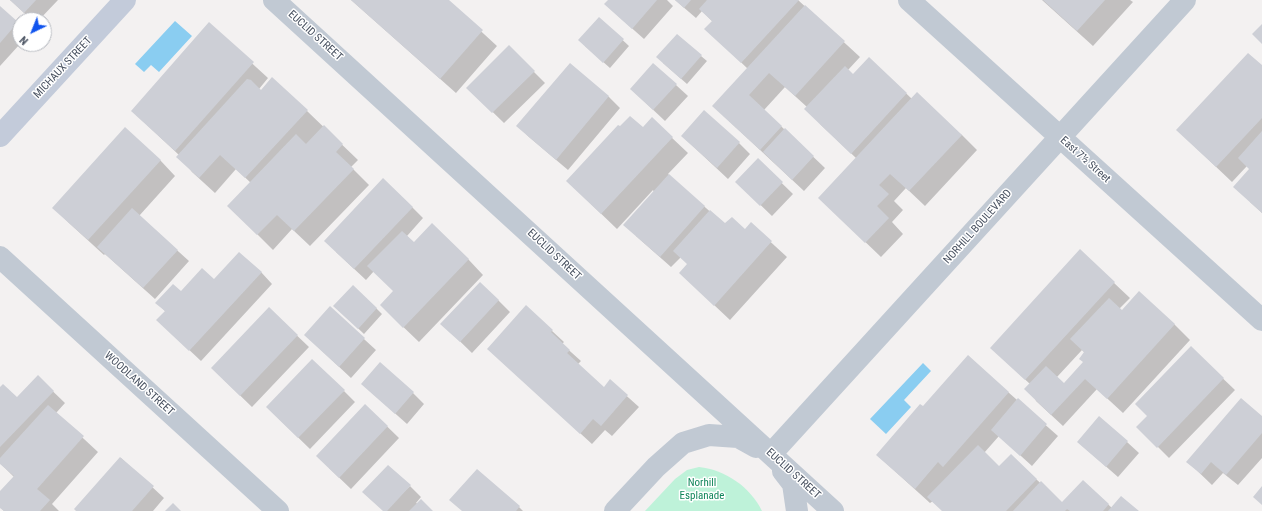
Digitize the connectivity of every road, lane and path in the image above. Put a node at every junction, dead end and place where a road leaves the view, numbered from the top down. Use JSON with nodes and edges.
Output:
{"nodes":[{"id":1,"x":126,"y":0,"type":"edge"},
{"id":2,"x":274,"y":0,"type":"edge"},
{"id":3,"x":909,"y":0,"type":"edge"},
{"id":4,"x":1185,"y":0,"type":"edge"},
{"id":5,"x":0,"y":136,"type":"edge"},
{"id":6,"x":1060,"y":137,"type":"junction"},
{"id":7,"x":0,"y":257,"type":"edge"},
{"id":8,"x":1262,"y":320,"type":"edge"},
{"id":9,"x":771,"y":454,"type":"junction"},
{"id":10,"x":278,"y":511,"type":"edge"},
{"id":11,"x":615,"y":511,"type":"edge"},
{"id":12,"x":797,"y":511,"type":"edge"},
{"id":13,"x":833,"y":511,"type":"edge"}],
"edges":[{"from":1,"to":5,"type":"street","name":"MICHAUX STREET"},
{"from":2,"to":9,"type":"street","name":"EUCLID STREET"},
{"from":3,"to":6,"type":"street","name":"East 7½ Street"},
{"from":4,"to":6,"type":"street","name":"NORHILL BOULEVARD"},
{"from":6,"to":8,"type":"street","name":"East 7½ Street"},
{"from":6,"to":9,"type":"street","name":"NORHILL BOULEVARD"},
{"from":7,"to":10,"type":"street","name":"WOODLAND STREET"},
{"from":9,"to":11,"type":"street"},
{"from":9,"to":12,"type":"street"},
{"from":9,"to":13,"type":"street","name":"EUCLID STREET"}]}
